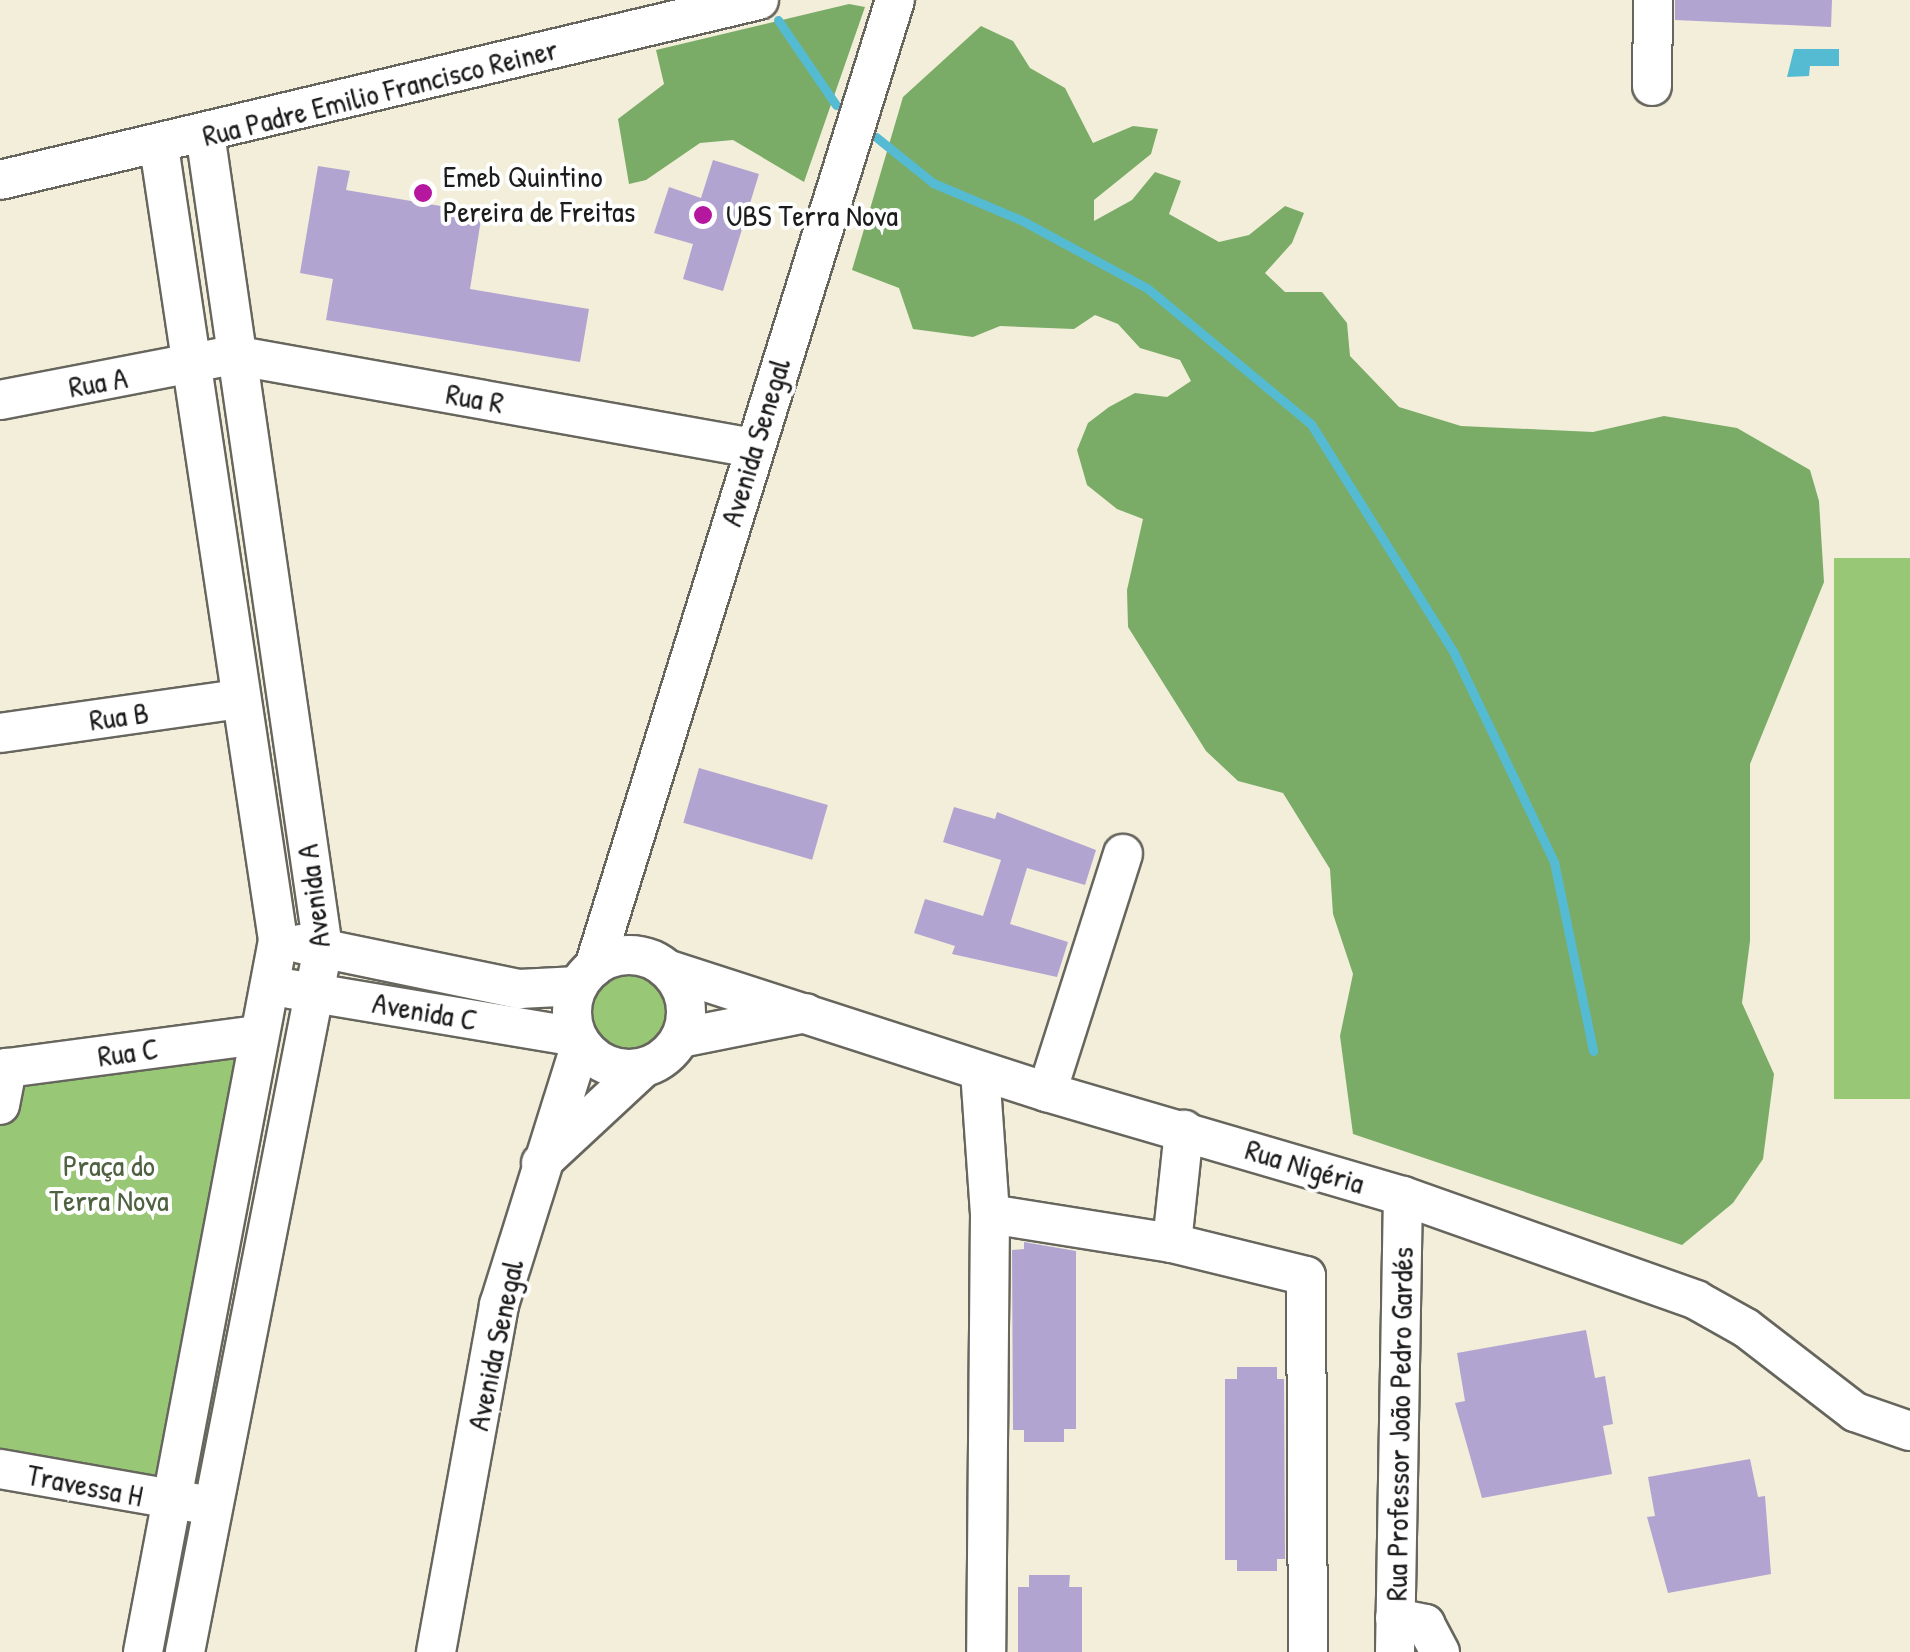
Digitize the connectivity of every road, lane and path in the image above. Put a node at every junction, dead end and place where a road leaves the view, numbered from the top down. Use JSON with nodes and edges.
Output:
{"nodes":[{"id":1,"x":759,"y":0,"type":"edge"},
{"id":2,"x":894,"y":0,"type":"edge"},
{"id":3,"x":1652,"y":0,"type":"edge"},
{"id":4,"x":652,"y":12,"type":"edge"},
{"id":5,"x":1652,"y":86,"type":"dead end"},
{"id":6,"x":205,"y":133,"type":"junction"},
{"id":7,"x":159,"y":147,"type":"junction"},
{"id":8,"x":0,"y":180,"type":"edge"},
{"id":9,"x":215,"y":359,"type":"junction"},
{"id":10,"x":0,"y":400,"type":"edge"},
{"id":11,"x":753,"y":448,"type":"junction"},
{"id":12,"x":238,"y":699,"type":"junction"},
{"id":13,"x":0,"y":733,"type":"edge"},
{"id":14,"x":1124,"y":854,"type":"dead end"},
{"id":15,"x":616,"y":884,"type":"junction"},
{"id":16,"x":278,"y":940,"type":"junction"},
{"id":17,"x":323,"y":948,"type":"junction"},
{"id":18,"x":659,"y":964,"type":"junction"},
{"id":19,"x":586,"y":977,"type":"junction"},
{"id":20,"x":272,"y":988,"type":"junction"},
{"id":21,"x":315,"y":992,"type":"junction"},
{"id":22,"x":806,"y":1013,"type":"junction"},
{"id":23,"x":257,"y":1035,"type":"junction"},
{"id":24,"x":680,"y":1038,"type":"junction"},
{"id":25,"x":579,"y":1041,"type":"junction"},
{"id":26,"x":642,"y":1068,"type":"junction"},
{"id":27,"x":4,"y":1069,"type":"edge"},
{"id":28,"x":980,"y":1071,"type":"junction"},
{"id":29,"x":1047,"y":1092,"type":"junction"},
{"id":30,"x":0,"y":1106,"type":"edge"},
{"id":31,"x":1184,"y":1130,"type":"junction"},
{"id":32,"x":539,"y":1165,"type":"junction"},
{"id":33,"x":1404,"y":1196,"type":"junction"},
{"id":34,"x":990,"y":1214,"type":"junction"},
{"id":35,"x":1172,"y":1243,"type":"junction"},
{"id":36,"x":1910,"y":1432,"type":"edge"},
{"id":37,"x":0,"y":1469,"type":"edge"},
{"id":38,"x":171,"y":1501,"type":"junction"},
{"id":39,"x":211,"y":1505,"type":"junction"},
{"id":40,"x":1395,"y":1635,"type":"edge"},
{"id":41,"x":144,"y":1652,"type":"edge"},
{"id":42,"x":184,"y":1652,"type":"edge"},
{"id":43,"x":436,"y":1652,"type":"edge"},
{"id":44,"x":986,"y":1652,"type":"edge"},
{"id":45,"x":1308,"y":1652,"type":"edge"},
{"id":46,"x":1440,"y":1652,"type":"edge"}],
"edges":[{"from":1,"to":4,"type":"street","name":"Rua Padre Emilio Francisco Reiner"},
{"from":2,"to":11,"type":"street","name":"Avenida Senegal"},
{"from":3,"to":5,"type":"street"},
{"from":4,"to":6,"type":"street","name":"Rua Padre Emilio Francisco Reiner"},
{"from":6,"to":7,"type":"street","name":"Rua Padre Emilio Francisco Reiner"},
{"from":6,"to":9,"type":"street","name":"Avenida A"},
{"from":7,"to":8,"type":"street","name":"Rua Padre Emilio Francisco Reiner"},
{"from":7,"to":9,"type":"street","name":"Avenida A"},
{"from":9,"to":10,"type":"street","name":"Rua A"},
{"from":9,"to":11,"type":"street","name":"Rua R"},
{"from":9,"to":12,"type":"street","name":"Avenida A"},
{"from":9,"to":17,"type":"street","name":"Avenida A"},
{"from":11,"to":15,"type":"street","name":"Avenida Senegal"},
{"from":12,"to":13,"type":"street","name":"Rua B"},
{"from":12,"to":16,"type":"street","name":"Avenida A"},
{"from":14,"to":29,"type":"street"},
{"from":15,"to":18,"type":"street"},
{"from":15,"to":19,"type":"street","name":"Avenida Senegal"},
{"from":16,"to":17,"type":"street","name":"Avenida C"},
{"from":16,"to":20,"type":"street","name":"Avenida A"},
{"from":17,"to":19,"type":"street","name":"Avenida C"},
{"from":17,"to":21,"type":"street","name":"Avenida A"},
{"from":18,"to":19,"type":"street","name":"Rua Nigéria"},
{"from":18,"to":22,"type":"street","name":"Rua Nigéria"},
{"from":18,"to":24,"type":"street"},
{"from":19,"to":25,"type":"street"},
{"from":20,"to":21,"type":"street","name":"Avenida C"},
{"from":20,"to":23,"type":"street","name":"Avenida A"},
{"from":21,"to":25,"type":"street","name":"Avenida C"},
{"from":21,"to":39,"type":"street","name":"Avenida A"},
{"from":22,"to":24,"type":"street"},
{"from":22,"to":28,"type":"street","name":"Rua Nigéria"},
{"from":23,"to":27,"type":"street","name":"Rua C"},
{"from":23,"to":38,"type":"street","name":"Avenida A"},
{"from":24,"to":26,"type":"street"},
{"from":25,"to":26,"type":"street"},
{"from":25,"to":32,"type":"street","name":"Avenida Senegal"},
{"from":26,"to":32,"type":"street"},
{"from":27,"to":30,"type":"street"},
{"from":28,"to":29,"type":"street","name":"Rua Nigéria"},
{"from":28,"to":34,"type":"street"},
{"from":29,"to":31,"type":"street","name":"Rua Nigéria"},
{"from":31,"to":33,"type":"street","name":"Rua Nigéria"},
{"from":31,"to":35,"type":"street"},
{"from":32,"to":43,"type":"street","name":"Avenida Senegal"},
{"from":33,"to":36,"type":"street","name":"Rua Nigéria"},
{"from":33,"to":40,"type":"street","name":"Rua Professor João Pedro Gardés"},
{"from":34,"to":35,"type":"street"},
{"from":34,"to":44,"type":"street"},
{"from":35,"to":45,"type":"street"},
{"from":37,"to":38,"type":"street","name":"Travessa H"},
{"from":38,"to":39,"type":"street","name":"Travessa H"},
{"from":38,"to":41,"type":"street","name":"Avenida A"},
{"from":39,"to":42,"type":"street","name":"Avenida A"},
{"from":40,"to":46,"type":"street"}]}
